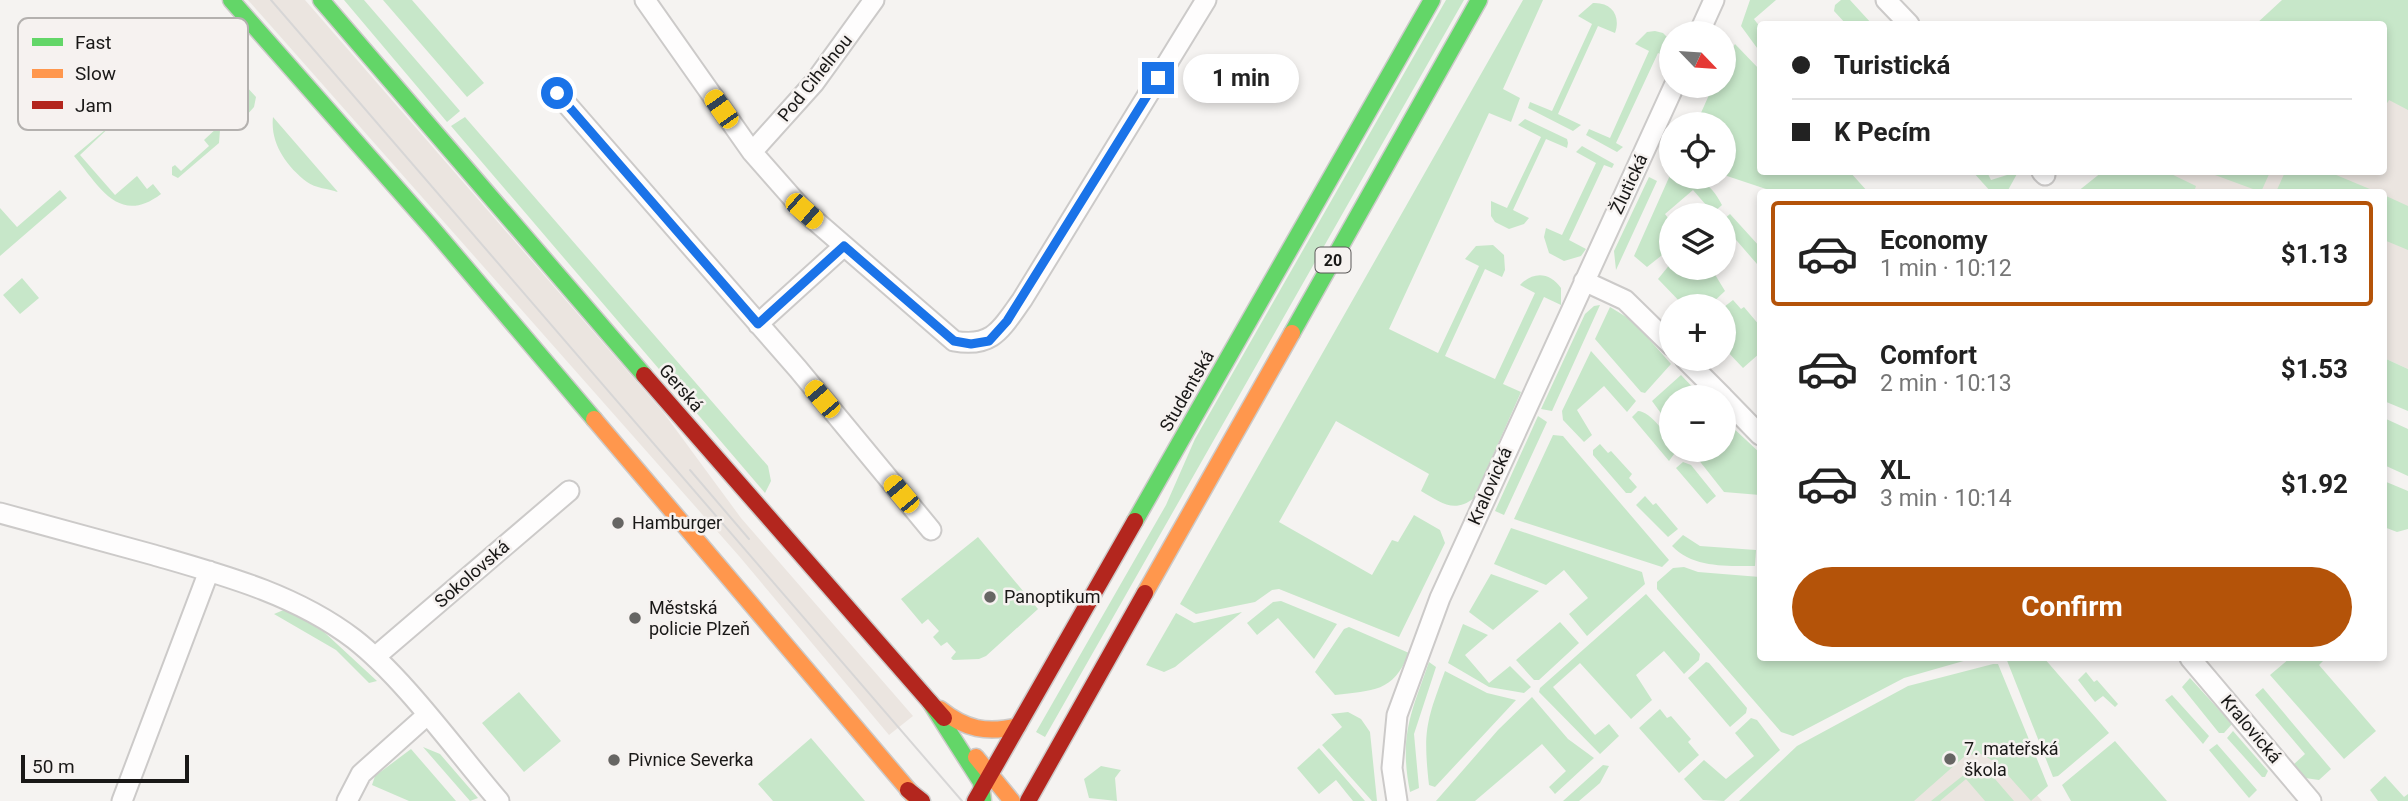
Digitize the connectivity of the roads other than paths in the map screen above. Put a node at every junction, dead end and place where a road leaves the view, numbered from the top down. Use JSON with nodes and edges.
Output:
{"nodes":[{"id":1,"x":231,"y":0,"type":"edge"},
{"id":2,"x":321,"y":0,"type":"edge"},
{"id":3,"x":645,"y":0,"type":"edge"},
{"id":4,"x":874,"y":0,"type":"edge"},
{"id":5,"x":1432,"y":0,"type":"edge"},
{"id":6,"x":1479,"y":0,"type":"edge"},
{"id":7,"x":1714,"y":0,"type":"edge"},
{"id":8,"x":1886,"y":0,"type":"edge"},
{"id":9,"x":1198,"y":4,"type":"edge"},
{"id":10,"x":247,"y":18,"type":"edge"},
{"id":11,"x":248,"y":19,"type":"edge"},
{"id":12,"x":1704,"y":21,"type":"edge"},
{"id":13,"x":1906,"y":21,"type":"edge"},
{"id":14,"x":557,"y":93,"type":"dead end"},
{"id":15,"x":1668,"y":98,"type":"edge"},
{"id":16,"x":752,"y":152,"type":"junction"},
{"id":17,"x":844,"y":246,"type":"junction"},
{"id":18,"x":1584,"y":281,"type":"junction"},
{"id":19,"x":758,"y":324,"type":"junction"},
{"id":20,"x":1659,"y":333,"type":"edge"},
{"id":21,"x":1697,"y":371,"type":"edge"},
{"id":22,"x":1710,"y":385,"type":"edge"},
{"id":23,"x":1736,"y":411,"type":"edge"},
{"id":24,"x":1757,"y":432,"type":"edge"},
{"id":25,"x":569,"y":491,"type":"dead end"},
{"id":26,"x":0,"y":513,"type":"edge"},
{"id":27,"x":931,"y":530,"type":"dead end"},
{"id":28,"x":209,"y":571,"type":"junction"},
{"id":29,"x":375,"y":657,"type":"junction"},
{"id":30,"x":2193,"y":661,"type":"edge"},
{"id":31,"x":930,"y":702,"type":"junction"},
{"id":32,"x":426,"y":716,"type":"junction"},
{"id":33,"x":1018,"y":726,"type":"junction"},
{"id":34,"x":1049,"y":765,"type":"junction"},
{"id":35,"x":986,"y":791,"type":"edge"},
{"id":36,"x":916,"y":798,"type":"edge"},
{"id":37,"x":122,"y":801,"type":"edge"},
{"id":38,"x":347,"y":801,"type":"edge"},
{"id":39,"x":499,"y":801,"type":"edge"},
{"id":40,"x":1012,"y":801,"type":"edge"},
{"id":41,"x":1019,"y":801,"type":"edge"},
{"id":42,"x":1028,"y":801,"type":"edge"},
{"id":43,"x":1042,"y":801,"type":"edge"},
{"id":44,"x":1397,"y":801,"type":"edge"},
{"id":45,"x":2311,"y":801,"type":"edge"}],
"edges":[{"from":1,"to":10,"type":"main road"},
{"from":2,"to":31,"type":"main road","name":"Gerská"},
{"from":3,"to":16,"type":"street"},
{"from":4,"to":16,"type":"street","name":"Pod Cihelnou"},
{"from":5,"to":33,"type":"main road","name":"Studentská","number":"20"},
{"from":6,"to":34,"type":"main road","number":"20"},
{"from":7,"to":12,"type":"street"},
{"from":8,"to":13,"type":"street"},
{"from":9,"to":17,"type":"street"},
{"from":11,"to":36,"type":"main road"},
{"from":14,"to":19,"type":"street"},
{"from":15,"to":18,"type":"street","name":"Žlutická"},
{"from":16,"to":17,"type":"street"},
{"from":17,"to":19,"type":"street"},
{"from":18,"to":20,"type":"street"},
{"from":18,"to":44,"type":"street","name":"Kralovická"},
{"from":19,"to":27,"type":"street"},
{"from":21,"to":22,"type":"street"},
{"from":23,"to":24,"type":"street"},
{"from":25,"to":29,"type":"street","name":"Sokolovská"},
{"from":26,"to":28,"type":"street"},
{"from":28,"to":29,"type":"street"},
{"from":28,"to":37,"type":"street"},
{"from":29,"to":32,"type":"street"},
{"from":30,"to":45,"type":"street","name":"Kralovická"},
{"from":31,"to":33,"type":"main road"},
{"from":31,"to":35,"type":"main road","name":"Gerská"},
{"from":32,"to":38,"type":"street"},
{"from":32,"to":39,"type":"street"},
{"from":33,"to":35,"type":"main road","name":"Studentská","number":"20"},
{"from":34,"to":41,"type":"main road"},
{"from":34,"to":42,"type":"main road","number":"20"},
{"from":34,"to":43,"type":"main road"},
{"from":35,"to":40,"type":"main road","name":"Gerská"}]}
